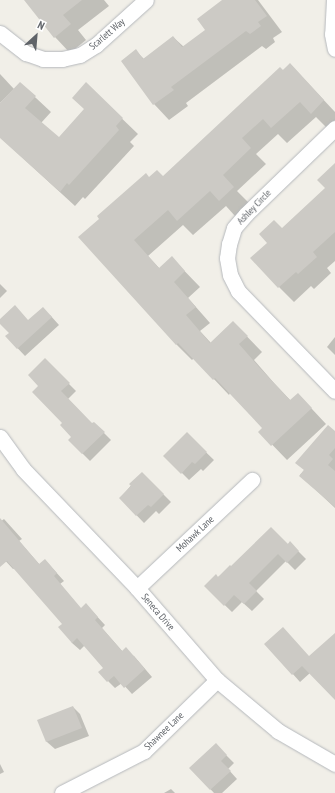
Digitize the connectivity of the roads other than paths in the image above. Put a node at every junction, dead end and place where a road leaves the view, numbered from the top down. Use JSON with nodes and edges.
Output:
{"nodes":[{"id":1,"x":146,"y":0,"type":"edge"},
{"id":2,"x":334,"y":0,"type":"edge"},
{"id":3,"x":0,"y":33,"type":"edge"},
{"id":4,"x":335,"y":49,"type":"edge"},
{"id":5,"x":335,"y":128,"type":"edge"},
{"id":6,"x":335,"y":391,"type":"edge"},
{"id":7,"x":0,"y":437,"type":"edge"},
{"id":8,"x":252,"y":480,"type":"dead end"},
{"id":9,"x":137,"y":588,"type":"junction"},
{"id":10,"x":217,"y":680,"type":"junction"},
{"id":11,"x":335,"y":764,"type":"edge"},
{"id":12,"x":62,"y":793,"type":"edge"}],
"edges":[{"from":1,"to":3,"type":"street","name":"Scarlett Way"},
{"from":2,"to":4,"type":"street"},
{"from":5,"to":6,"type":"street","name":"Ashley Circle"},
{"from":7,"to":9,"type":"street","name":"Seneca Drive"},
{"from":8,"to":9,"type":"street","name":"Mohawk Lane"},
{"from":9,"to":10,"type":"street","name":"Seneca Drive"},
{"from":10,"to":11,"type":"street","name":"Seneca Drive"},
{"from":10,"to":12,"type":"street","name":"Shawnee Lane"}]}
